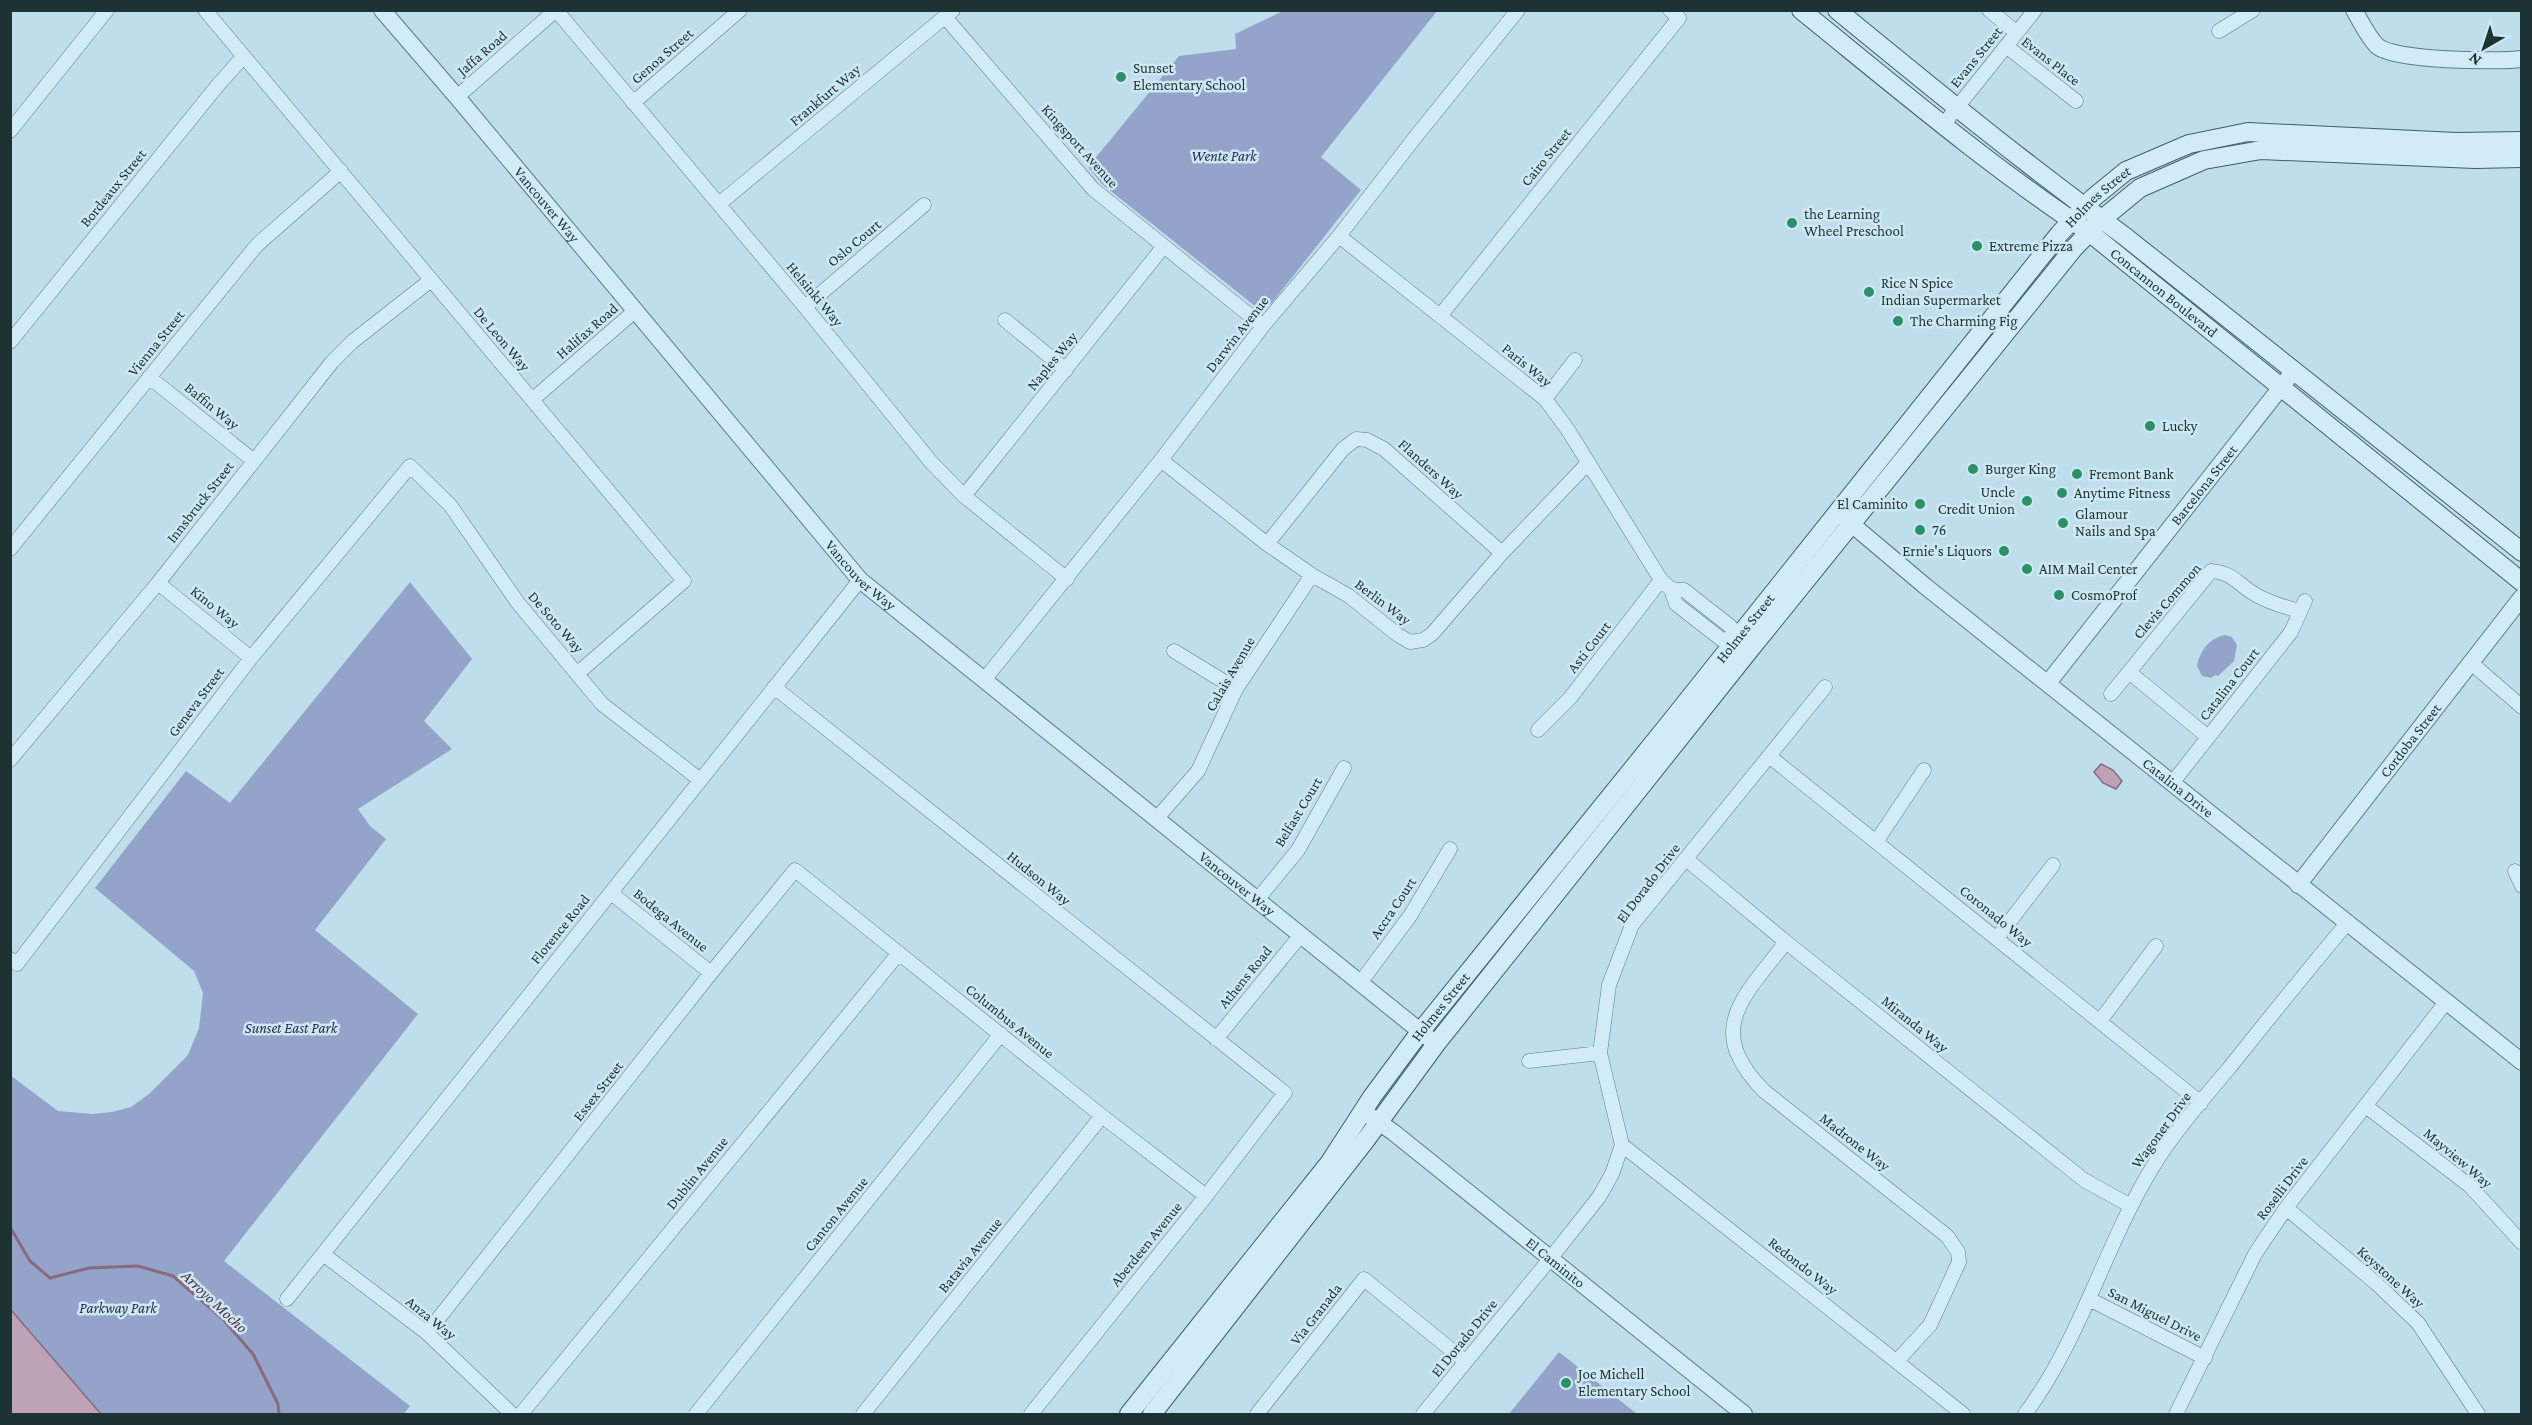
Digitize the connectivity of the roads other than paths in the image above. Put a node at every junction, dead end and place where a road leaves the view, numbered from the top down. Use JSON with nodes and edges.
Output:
{"nodes":[{"id":1,"x":107,"y":10,"type":"edge"},
{"id":2,"x":205,"y":10,"type":"edge"},
{"id":3,"x":381,"y":10,"type":"edge"},
{"id":4,"x":556,"y":10,"type":"edge"},
{"id":5,"x":1518,"y":10,"type":"edge"},
{"id":6,"x":1801,"y":10,"type":"edge"},
{"id":7,"x":1837,"y":10,"type":"edge"},
{"id":8,"x":1989,"y":10,"type":"edge"},
{"id":9,"x":2035,"y":10,"type":"edge"},
{"id":10,"x":2253,"y":10,"type":"edge"},
{"id":11,"x":2354,"y":10,"type":"edge"},
{"id":12,"x":734,"y":12,"type":"edge"},
{"id":13,"x":949,"y":14,"type":"edge"},
{"id":14,"x":1674,"y":14,"type":"edge"},
{"id":15,"x":2219,"y":31,"type":"dead end"},
{"id":16,"x":2017,"y":33,"type":"junction"},
{"id":17,"x":2006,"y":46,"type":"junction"},
{"id":18,"x":243,"y":57,"type":"junction"},
{"id":19,"x":2522,"y":59,"type":"edge"},
{"id":20,"x":457,"y":97,"type":"junction"},
{"id":21,"x":2076,"y":101,"type":"dead end"},
{"id":22,"x":633,"y":103,"type":"junction"},
{"id":23,"x":1957,"y":108,"type":"junction"},
{"id":24,"x":1943,"y":125,"type":"junction"},
{"id":25,"x":10,"y":131,"type":"edge"},
{"id":26,"x":2522,"y":141,"type":"edge"},
{"id":27,"x":2522,"y":158,"type":"edge"},
{"id":28,"x":340,"y":171,"type":"junction"},
{"id":29,"x":718,"y":204,"type":"junction"},
{"id":30,"x":924,"y":205,"type":"dead end"},
{"id":31,"x":2077,"y":214,"type":"junction"},
{"id":32,"x":2095,"y":226,"type":"junction"},
{"id":33,"x":1339,"y":236,"type":"junction"},
{"id":34,"x":1164,"y":246,"type":"junction"},
{"id":35,"x":431,"y":280,"type":"junction"},
{"id":36,"x":805,"y":307,"type":"junction"},
{"id":37,"x":636,"y":310,"type":"junction"},
{"id":38,"x":1440,"y":316,"type":"junction"},
{"id":39,"x":1005,"y":320,"type":"dead end"},
{"id":40,"x":1263,"y":326,"type":"junction"},
{"id":41,"x":10,"y":342,"type":"edge"},
{"id":42,"x":1575,"y":360,"type":"dead end"},
{"id":43,"x":1066,"y":370,"type":"junction"},
{"id":44,"x":2293,"y":372,"type":"junction"},
{"id":45,"x":149,"y":377,"type":"junction"},
{"id":46,"x":2281,"y":387,"type":"junction"},
{"id":47,"x":1545,"y":399,"type":"junction"},
{"id":48,"x":532,"y":400,"type":"junction"},
{"id":49,"x":1161,"y":460,"type":"junction"},
{"id":50,"x":254,"y":461,"type":"junction"},
{"id":51,"x":1588,"y":463,"type":"junction"},
{"id":52,"x":410,"y":466,"type":"joint"},
{"id":53,"x":964,"y":496,"type":"junction"},
{"id":54,"x":1836,"y":512,"type":"junction"},
{"id":55,"x":1852,"y":524,"type":"junction"},
{"id":56,"x":1267,"y":544,"type":"junction"},
{"id":57,"x":10,"y":549,"type":"edge"},
{"id":58,"x":2522,"y":552,"type":"edge"},
{"id":59,"x":1502,"y":554,"type":"junction"},
{"id":60,"x":1312,"y":575,"type":"junction"},
{"id":61,"x":1067,"y":579,"type":"junction"},
{"id":62,"x":860,"y":580,"type":"junction"},
{"id":63,"x":2522,"y":582,"type":"edge"},
{"id":64,"x":158,"y":583,"type":"junction"},
{"id":65,"x":1666,"y":585,"type":"junction"},
{"id":66,"x":2522,"y":597,"type":"edge"},
{"id":67,"x":2303,"y":606,"type":"joint"},
{"id":68,"x":1741,"y":646,"type":"junction"},
{"id":69,"x":1174,"y":651,"type":"dead end"},
{"id":70,"x":251,"y":658,"type":"junction"},
{"id":71,"x":2470,"y":663,"type":"junction"},
{"id":72,"x":2129,"y":672,"type":"junction"},
{"id":73,"x":578,"y":673,"type":"junction"},
{"id":74,"x":984,"y":680,"type":"junction"},
{"id":75,"x":2048,"y":683,"type":"junction"},
{"id":76,"x":774,"y":687,"type":"junction"},
{"id":77,"x":1825,"y":687,"type":"dead end"},
{"id":78,"x":1236,"y":689,"type":"junction"},
{"id":79,"x":2111,"y":694,"type":"dead end"},
{"id":80,"x":2522,"y":707,"type":"edge"},
{"id":81,"x":1538,"y":730,"type":"dead end"},
{"id":82,"x":2208,"y":737,"type":"junction"},
{"id":83,"x":1769,"y":756,"type":"junction"},
{"id":84,"x":10,"y":760,"type":"edge"},
{"id":85,"x":1344,"y":768,"type":"dead end"},
{"id":86,"x":1924,"y":770,"type":"dead end"},
{"id":87,"x":699,"y":779,"type":"junction"},
{"id":88,"x":2173,"y":782,"type":"junction"},
{"id":89,"x":1157,"y":818,"type":"junction"},
{"id":90,"x":1876,"y":842,"type":"junction"},
{"id":91,"x":1450,"y":849,"type":"dead end"},
{"id":92,"x":1686,"y":859,"type":"junction"},
{"id":93,"x":2053,"y":865,"type":"dead end"},
{"id":94,"x":795,"y":870,"type":"joint"},
{"id":95,"x":2515,"y":872,"type":"dead end"},
{"id":96,"x":2298,"y":885,"type":"junction"},
{"id":97,"x":2522,"y":886,"type":"edge"},
{"id":98,"x":611,"y":893,"type":"junction"},
{"id":99,"x":1257,"y":900,"type":"junction"},
{"id":100,"x":2348,"y":922,"type":"junction"},
{"id":101,"x":1300,"y":936,"type":"junction"},
{"id":102,"x":1997,"y":938,"type":"junction"},
{"id":103,"x":1785,"y":942,"type":"junction"},
{"id":104,"x":2156,"y":946,"type":"dead end"},
{"id":105,"x":899,"y":953,"type":"junction"},
{"id":106,"x":14,"y":962,"type":"edge"},
{"id":107,"x":711,"y":974,"type":"junction"},
{"id":108,"x":1360,"y":982,"type":"junction"},
{"id":109,"x":2446,"y":1002,"type":"junction"},
{"id":110,"x":2100,"y":1021,"type":"junction"},
{"id":111,"x":1420,"y":1032,"type":"junction"},
{"id":112,"x":1001,"y":1034,"type":"junction"},
{"id":113,"x":1216,"y":1040,"type":"junction"},
{"id":114,"x":1436,"y":1044,"type":"junction"},
{"id":115,"x":1600,"y":1053,"type":"junction"},
{"id":116,"x":1529,"y":1061,"type":"dead end"},
{"id":117,"x":2522,"y":1062,"type":"edge"},
{"id":118,"x":1285,"y":1093,"type":"joint"},
{"id":119,"x":2201,"y":1103,"type":"junction"},
{"id":120,"x":2367,"y":1107,"type":"junction"},
{"id":121,"x":1102,"y":1116,"type":"junction"},
{"id":122,"x":1372,"y":1117,"type":"junction"},
{"id":123,"x":1622,"y":1144,"type":"junction"},
{"id":124,"x":1206,"y":1196,"type":"junction"},
{"id":125,"x":2131,"y":1206,"type":"junction"},
{"id":126,"x":2286,"y":1208,"type":"junction"},
{"id":127,"x":2522,"y":1242,"type":"edge"},
{"id":128,"x":323,"y":1254,"type":"junction"},
{"id":129,"x":1550,"y":1259,"type":"junction"},
{"id":130,"x":287,"y":1299,"type":"dead end"},
{"id":131,"x":2089,"y":1299,"type":"junction"},
{"id":132,"x":428,"y":1334,"type":"junction"},
{"id":133,"x":2205,"y":1358,"type":"junction"},
{"id":134,"x":1465,"y":1361,"type":"junction"},
{"id":135,"x":1897,"y":1361,"type":"junction"},
{"id":136,"x":512,"y":1414,"type":"edge"},
{"id":137,"x":521,"y":1414,"type":"edge"},
{"id":138,"x":696,"y":1414,"type":"edge"},
{"id":139,"x":863,"y":1414,"type":"edge"},
{"id":140,"x":1031,"y":1414,"type":"edge"},
{"id":141,"x":1129,"y":1414,"type":"edge"},
{"id":142,"x":1152,"y":1414,"type":"edge"},
{"id":143,"x":1257,"y":1414,"type":"edge"},
{"id":144,"x":1423,"y":1414,"type":"edge"},
{"id":145,"x":1744,"y":1414,"type":"edge"},
{"id":146,"x":1964,"y":1414,"type":"edge"},
{"id":147,"x":2025,"y":1414,"type":"edge"},
{"id":148,"x":2176,"y":1414,"type":"edge"},
{"id":149,"x":2478,"y":1414,"type":"edge"}],
"edges":[{"from":1,"to":25,"type":"street"},
{"from":2,"to":18,"type":"street","name":"De Leon Way"},
{"from":3,"to":20,"type":"street","name":"Vancouver Way"},
{"from":4,"to":20,"type":"street","name":"Jaffa Road"},
{"from":4,"to":22,"type":"street","name":"Helsinki Way"},
{"from":5,"to":33,"type":"street","name":"Darwin Avenue"},
{"from":6,"to":24,"type":"main road","name":"Concannon Boulevard"},
{"from":7,"to":23,"type":"main road","name":"Concannon Boulevard"},
{"from":8,"to":16,"type":"street"},
{"from":9,"to":16,"type":"street","name":"Evans Street"},
{"from":10,"to":15,"type":"street"},
{"from":11,"to":19,"type":"street"},
{"from":12,"to":22,"type":"street","name":"Genoa Street"},
{"from":13,"to":29,"type":"street","name":"Frankfurt Way"},
{"from":13,"to":34,"type":"street","name":"Kingsport Avenue"},
{"from":14,"to":38,"type":"street","name":"Cairo Street"},
{"from":16,"to":17,"type":"street","name":"Evans Street"},
{"from":17,"to":21,"type":"street","name":"Evans Place"},
{"from":17,"to":23,"type":"street","name":"Evans Street"},
{"from":18,"to":28,"type":"street","name":"De Leon Way"},
{"from":18,"to":41,"type":"street","name":"Bordeaux Street"},
{"from":20,"to":37,"type":"street","name":"Vancouver Way"},
{"from":22,"to":29,"type":"street","name":"Helsinki Way"},
{"from":23,"to":24,"type":"street","name":"Evans Street"},
{"from":23,"to":31,"type":"main road","name":"Concannon Boulevard"},
{"from":24,"to":31,"type":"main road","name":"Concannon Boulevard"},
{"from":26,"to":31,"type":"main road","name":"Holmes Street"},
{"from":27,"to":32,"type":"main road","name":"Holmes Street"},
{"from":28,"to":35,"type":"street","name":"De Leon Way"},
{"from":28,"to":45,"type":"street","name":"Vienna Street"},
{"from":29,"to":36,"type":"street","name":"Helsinki Way"},
{"from":30,"to":36,"type":"street","name":"Oslo Court"},
{"from":31,"to":32,"type":"main road","name":"Concannon Boulevard"},
{"from":31,"to":54,"type":"main road","name":"Holmes Street"},
{"from":32,"to":44,"type":"main road","name":"Concannon Boulevard"},
{"from":32,"to":46,"type":"main road","name":"Concannon Boulevard"},
{"from":32,"to":55,"type":"main road","name":"Holmes Street"},
{"from":33,"to":38,"type":"street","name":"Paris Way"},
{"from":33,"to":40,"type":"street","name":"Darwin Avenue"},
{"from":34,"to":40,"type":"street","name":"Kingsport Avenue"},
{"from":34,"to":43,"type":"street","name":"Naples Way"},
{"from":35,"to":48,"type":"street","name":"De Leon Way"},
{"from":35,"to":50,"type":"street","name":"Innsbruck Street"},
{"from":36,"to":53,"type":"street","name":"Helsinki Way"},
{"from":37,"to":48,"type":"street","name":"Halifax Road"},
{"from":37,"to":62,"type":"street","name":"Vancouver Way"},
{"from":38,"to":47,"type":"street","name":"Paris Way"},
{"from":39,"to":43,"type":"street"},
{"from":40,"to":49,"type":"street","name":"Darwin Avenue"},
{"from":42,"to":47,"type":"street"},
{"from":43,"to":53,"type":"street","name":"Naples Way"},
{"from":44,"to":46,"type":"street","name":"Barcelona Street"},
{"from":44,"to":58,"type":"main road","name":"Concannon Boulevard"},
{"from":45,"to":50,"type":"street","name":"Baffin Way"},
{"from":45,"to":57,"type":"street","name":"Vienna Street"},
{"from":46,"to":63,"type":"main road","name":"Concannon Boulevard"},
{"from":46,"to":75,"type":"street","name":"Barcelona Street"},
{"from":47,"to":51,"type":"street","name":"Paris Way"},
{"from":48,"to":73,"type":"street","name":"De Leon Way"},
{"from":49,"to":56,"type":"street","name":"Berlin Way"},
{"from":49,"to":61,"type":"street","name":"Darwin Avenue"},
{"from":50,"to":64,"type":"street","name":"Innsbruck Street"},
{"from":51,"to":59,"type":"street","name":"Berlin Way"},
{"from":51,"to":65,"type":"street","name":"Paris Way"},
{"from":52,"to":70,"type":"street","name":"Geneva Street"},
{"from":52,"to":73,"type":"street","name":"De Soto Way"},
{"from":53,"to":61,"type":"street","name":"Helsinki Way"},
{"from":54,"to":55,"type":"street","name":"Catalina Drive"},
{"from":54,"to":68,"type":"main road","name":"Holmes Street"},
{"from":55,"to":68,"type":"main road","name":"Holmes Street"},
{"from":55,"to":75,"type":"street","name":"Catalina Drive"},
{"from":56,"to":59,"type":"street","name":"Flanders Way"},
{"from":56,"to":60,"type":"street","name":"Berlin Way"},
{"from":59,"to":60,"type":"street","name":"Berlin Way"},
{"from":60,"to":78,"type":"street","name":"Calais Avenue"},
{"from":61,"to":74,"type":"street","name":"Darwin Avenue"},
{"from":62,"to":74,"type":"street","name":"Vancouver Way"},
{"from":62,"to":76,"type":"street","name":"Florence Road"},
{"from":64,"to":70,"type":"street","name":"Kino Way"},
{"from":64,"to":84,"type":"street","name":"Innsbruck Street"},
{"from":65,"to":68,"type":"street","name":"Paris Way"},
{"from":65,"to":81,"type":"street","name":"Asti Court"},
{"from":66,"to":71,"type":"street","name":"Cordoba Street"},
{"from":67,"to":72,"type":"street","name":"Clevis Common"},
{"from":67,"to":82,"type":"street","name":"Catalina Court"},
{"from":68,"to":111,"type":"main road","name":"Holmes Street"},
{"from":68,"to":114,"type":"main road","name":"Holmes Street"},
{"from":69,"to":78,"type":"street"},
{"from":70,"to":106,"type":"street","name":"Geneva Street"},
{"from":71,"to":80,"type":"street"},
{"from":71,"to":96,"type":"street","name":"Cordoba Street"},
{"from":72,"to":79,"type":"street","name":"Clevis Common"},
{"from":72,"to":82,"type":"street"},
{"from":73,"to":87,"type":"street","name":"De Soto Way"},
{"from":74,"to":89,"type":"street","name":"Vancouver Way"},
{"from":75,"to":88,"type":"street","name":"Catalina Drive"},
{"from":76,"to":87,"type":"street","name":"Florence Road"},
{"from":76,"to":113,"type":"street","name":"Hudson Way"},
{"from":77,"to":83,"type":"street","name":"El Dorado Drive"},
{"from":78,"to":89,"type":"street","name":"Calais Avenue"},
{"from":82,"to":88,"type":"street","name":"Catalina Court"},
{"from":83,"to":90,"type":"street","name":"Coronado Way"},
{"from":83,"to":92,"type":"street","name":"El Dorado Drive"},
{"from":85,"to":99,"type":"street","name":"Belfast Court"},
{"from":86,"to":90,"type":"street"},
{"from":87,"to":98,"type":"street","name":"Florence Road"},
{"from":88,"to":96,"type":"street","name":"Catalina Drive"},
{"from":89,"to":99,"type":"street","name":"Vancouver Way"},
{"from":90,"to":102,"type":"street","name":"Coronado Way"},
{"from":91,"to":108,"type":"street","name":"Accra Court"},
{"from":92,"to":103,"type":"street","name":"Miranda Way"},
{"from":92,"to":115,"type":"street","name":"El Dorado Drive"},
{"from":93,"to":102,"type":"street"},
{"from":94,"to":105,"type":"street","name":"Columbus Avenue"},
{"from":94,"to":107,"type":"street","name":"Essex Street"},
{"from":95,"to":97,"type":"street"},
{"from":96,"to":100,"type":"street","name":"Catalina Drive"},
{"from":98,"to":107,"type":"street","name":"Bodega Avenue"},
{"from":98,"to":128,"type":"street","name":"Florence Road"},
{"from":99,"to":101,"type":"street","name":"Vancouver Way"},
{"from":100,"to":109,"type":"street","name":"Catalina Drive"},
{"from":100,"to":119,"type":"street","name":"Wagoner Drive"},
{"from":101,"to":108,"type":"street","name":"Vancouver Way"},
{"from":101,"to":113,"type":"street","name":"Athens Road"},
{"from":102,"to":110,"type":"street","name":"Coronado Way"},
{"from":103,"to":125,"type":"street","name":"Miranda Way"},
{"from":103,"to":135,"type":"street","name":"Madrone Way"},
{"from":104,"to":110,"type":"street"},
{"from":105,"to":112,"type":"street","name":"Columbus Avenue"},
{"from":105,"to":137,"type":"street","name":"Dublin Avenue"},
{"from":107,"to":132,"type":"street","name":"Essex Street"},
{"from":108,"to":111,"type":"street","name":"Vancouver Way"},
{"from":109,"to":117,"type":"street","name":"Catalina Drive"},
{"from":109,"to":120,"type":"street","name":"Roselli Drive"},
{"from":110,"to":119,"type":"street","name":"Coronado Way"},
{"from":111,"to":114,"type":"street","name":"Vancouver Way"},
{"from":111,"to":122,"type":"main road","name":"Holmes Street"},
{"from":112,"to":121,"type":"street","name":"Columbus Avenue"},
{"from":112,"to":138,"type":"street","name":"Canton Avenue"},
{"from":113,"to":118,"type":"street","name":"Hudson Way"},
{"from":114,"to":122,"type":"main road","name":"Holmes Street"},
{"from":115,"to":116,"type":"street"},
{"from":115,"to":123,"type":"street","name":"El Dorado Drive"},
{"from":118,"to":124,"type":"street","name":"Aberdeen Avenue"},
{"from":119,"to":125,"type":"street","name":"Wagoner Drive"},
{"from":120,"to":126,"type":"street","name":"Roselli Drive"},
{"from":120,"to":127,"type":"street","name":"Mayview Way"},
{"from":121,"to":124,"type":"street","name":"Columbus Avenue"},
{"from":121,"to":139,"type":"street","name":"Batavia Avenue"},
{"from":122,"to":129,"type":"street","name":"El Caminito"},
{"from":122,"to":141,"type":"main road","name":"Holmes Street"},
{"from":122,"to":142,"type":"main road","name":"Holmes Street"},
{"from":123,"to":129,"type":"street","name":"El Dorado Drive"},
{"from":123,"to":135,"type":"street","name":"Redondo Way"},
{"from":124,"to":140,"type":"street","name":"Aberdeen Avenue"},
{"from":125,"to":131,"type":"street","name":"Wagoner Drive"},
{"from":126,"to":133,"type":"street","name":"Roselli Drive"},
{"from":126,"to":149,"type":"street","name":"Keystone Way"},
{"from":128,"to":130,"type":"street","name":"Florence Road"},
{"from":128,"to":132,"type":"street","name":"Anza Way"},
{"from":129,"to":134,"type":"street","name":"El Dorado Drive"},
{"from":129,"to":145,"type":"street","name":"El Caminito"},
{"from":131,"to":133,"type":"street","name":"San Miguel Drive"},
{"from":131,"to":147,"type":"street","name":"Wagoner Drive"},
{"from":132,"to":136,"type":"street","name":"Anza Way"},
{"from":133,"to":148,"type":"street","name":"Roselli Drive"},
{"from":134,"to":143,"type":"street","name":"Via Granada"},
{"from":134,"to":144,"type":"street","name":"El Dorado Drive"},
{"from":135,"to":146,"type":"street","name":"Redondo Way"}]}
